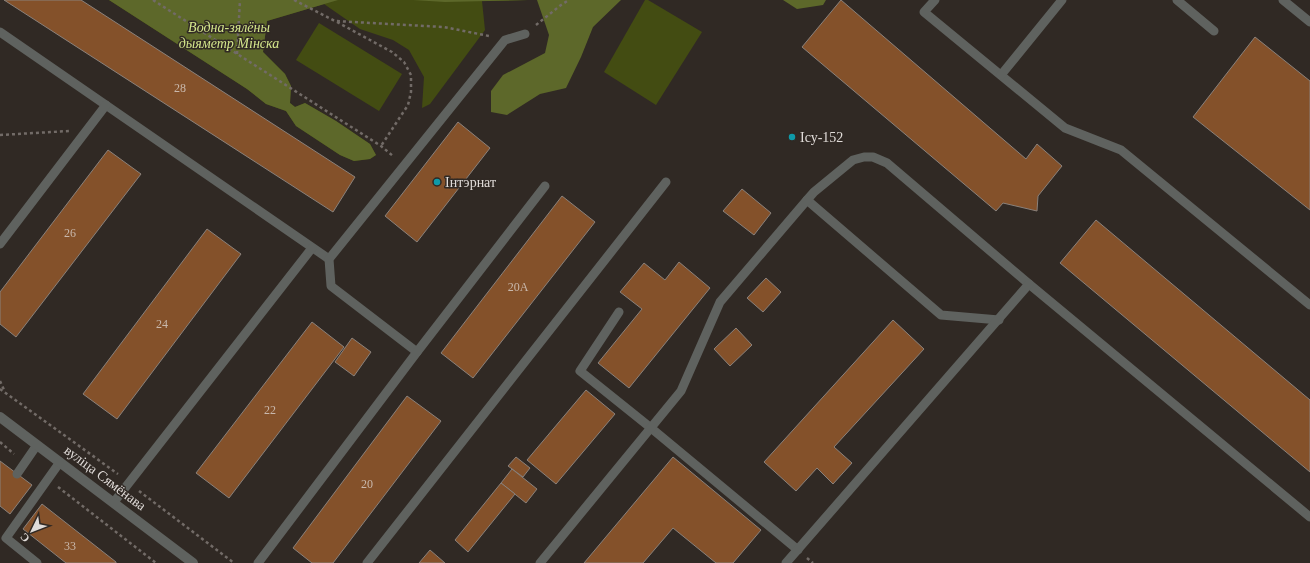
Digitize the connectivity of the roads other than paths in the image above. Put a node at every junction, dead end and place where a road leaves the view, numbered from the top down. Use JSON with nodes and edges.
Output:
{"nodes":[{"id":1,"x":935,"y":0,"type":"edge"},
{"id":2,"x":1062,"y":0,"type":"edge"},
{"id":3,"x":1177,"y":0,"type":"edge"},
{"id":4,"x":1283,"y":0,"type":"edge"},
{"id":5,"x":1310,"y":22,"type":"edge"},
{"id":6,"x":0,"y":32,"type":"edge"},
{"id":7,"x":1214,"y":32,"type":"dead end"},
{"id":8,"x":525,"y":34,"type":"road end"},
{"id":9,"x":1001,"y":75,"type":"junction"},
{"id":10,"x":106,"y":105,"type":"junction"},
{"id":11,"x":666,"y":182,"type":"dead end"},
{"id":12,"x":545,"y":186,"type":"dead end"},
{"id":13,"x":806,"y":200,"type":"junction"},
{"id":14,"x":0,"y":244,"type":"edge"},
{"id":15,"x":312,"y":248,"type":"junction"},
{"id":16,"x":329,"y":259,"type":"junction"},
{"id":17,"x":1029,"y":284,"type":"junction"},
{"id":18,"x":1310,"y":305,"type":"edge"},
{"id":19,"x":619,"y":312,"type":"dead end"},
{"id":20,"x":998,"y":320,"type":"junction"},
{"id":21,"x":418,"y":352,"type":"junction"},
{"id":22,"x":0,"y":417,"type":"edge"},
{"id":23,"x":651,"y":428,"type":"junction"},
{"id":24,"x":37,"y":445,"type":"junction"},
{"id":25,"x":60,"y":462,"type":"junction"},
{"id":26,"x":17,"y":474,"type":"dead end"},
{"id":27,"x":114,"y":502,"type":"junction"},
{"id":28,"x":1310,"y":517,"type":"edge"},
{"id":29,"x":798,"y":550,"type":"junction"},
{"id":30,"x":37,"y":563,"type":"edge"},
{"id":31,"x":193,"y":563,"type":"edge"},
{"id":32,"x":258,"y":563,"type":"edge"},
{"id":33,"x":367,"y":563,"type":"edge"},
{"id":34,"x":540,"y":563,"type":"edge"},
{"id":35,"x":786,"y":563,"type":"edge"}],
"edges":[{"from":1,"to":9,"type":"lane"},
{"from":2,"to":9,"type":"lane"},
{"from":3,"to":7,"type":"lane"},
{"from":4,"to":5,"type":"lane"},
{"from":6,"to":10,"type":"lane"},
{"from":8,"to":16,"type":"lane"},
{"from":9,"to":18,"type":"lane"},
{"from":10,"to":14,"type":"lane"},
{"from":10,"to":15,"type":"lane"},
{"from":11,"to":33,"type":"lane"},
{"from":12,"to":21,"type":"lane"},
{"from":13,"to":17,"type":"lane"},
{"from":13,"to":20,"type":"lane"},
{"from":13,"to":23,"type":"lane"},
{"from":15,"to":16,"type":"lane"},
{"from":15,"to":27,"type":"lane"},
{"from":16,"to":21,"type":"lane"},
{"from":17,"to":20,"type":"lane"},
{"from":17,"to":28,"type":"lane"},
{"from":19,"to":23,"type":"lane"},
{"from":20,"to":29,"type":"lane"},
{"from":21,"to":32,"type":"lane"},
{"from":22,"to":24,"type":"street","name":"вуліца Сямёнава"},
{"from":23,"to":29,"type":"lane"},
{"from":23,"to":34,"type":"lane"},
{"from":24,"to":25,"type":"street","name":"вуліца Сямёнава"},
{"from":24,"to":26,"type":"lane"},
{"from":25,"to":27,"type":"street","name":"вуліца Сямёнава"},
{"from":25,"to":30,"type":"lane"},
{"from":27,"to":31,"type":"street","name":"вуліца Сямёнава"},
{"from":29,"to":35,"type":"lane"}]}
